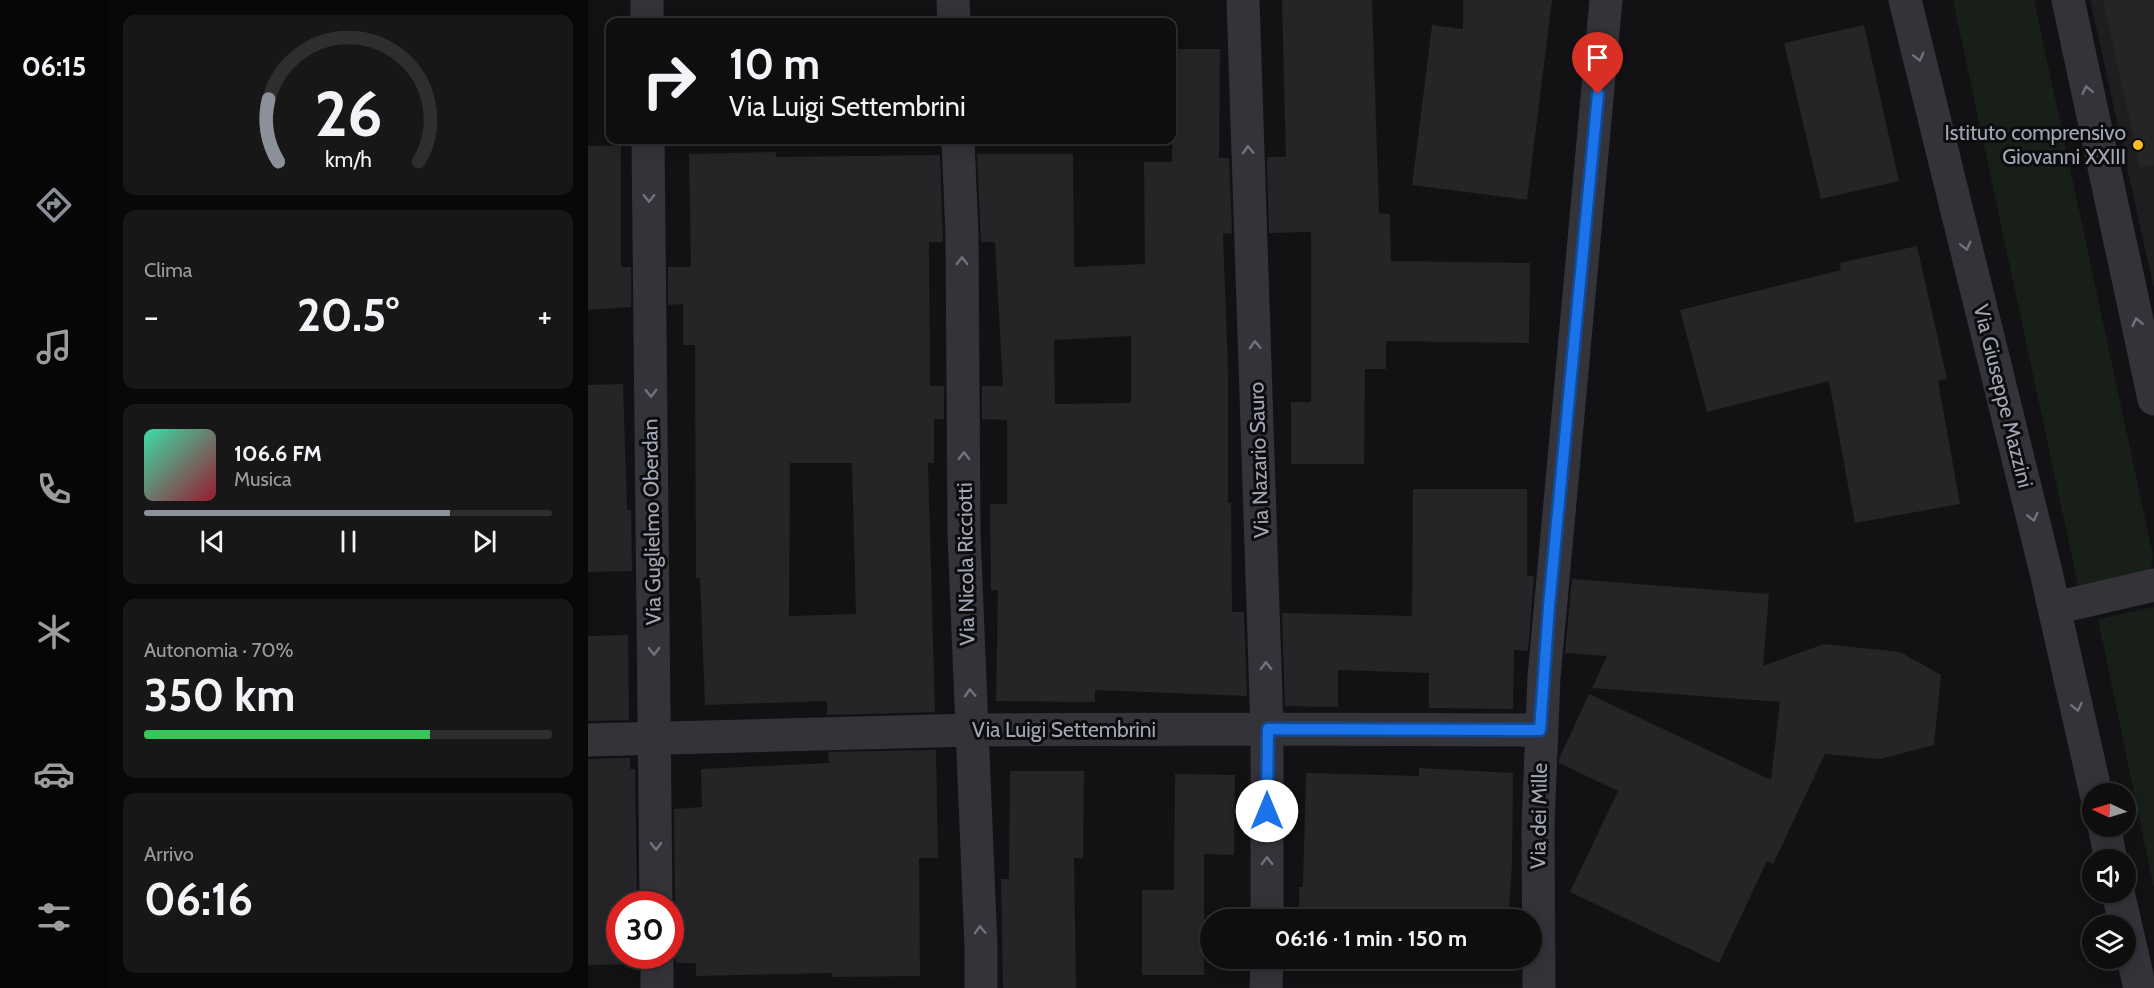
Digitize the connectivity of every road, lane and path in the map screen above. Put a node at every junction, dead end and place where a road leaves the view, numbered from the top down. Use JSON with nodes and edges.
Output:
{"nodes":[{"id":1,"x":647,"y":0,"type":"edge"},
{"id":2,"x":953,"y":0,"type":"edge"},
{"id":3,"x":1243,"y":0,"type":"edge"},
{"id":4,"x":1606,"y":0,"type":"edge"},
{"id":5,"x":1905,"y":0,"type":"edge"},
{"id":6,"x":2068,"y":0,"type":"edge"},
{"id":7,"x":647,"y":18,"type":"edge"},
{"id":8,"x":954,"y":18,"type":"edge"},
{"id":9,"x":648,"y":144,"type":"edge"},
{"id":10,"x":958,"y":144,"type":"edge"},
{"id":11,"x":2154,"y":399,"type":"edge"},
{"id":12,"x":2154,"y":585,"type":"edge"},
{"id":13,"x":2055,"y":608,"type":"junction"},
{"id":14,"x":1268,"y":729,"type":"junction"},
{"id":15,"x":972,"y":730,"type":"junction"},
{"id":16,"x":1540,"y":730,"type":"junction"},
{"id":17,"x":654,"y":739,"type":"junction"},
{"id":18,"x":588,"y":740,"type":"edge"},
{"id":19,"x":2094,"y":783,"type":"edge"},
{"id":20,"x":656,"y":891,"type":"edge"},
{"id":21,"x":2121,"y":903,"type":"edge"},
{"id":22,"x":1267,"y":909,"type":"edge"},
{"id":23,"x":657,"y":969,"type":"edge"},
{"id":24,"x":1266,"y":969,"type":"edge"},
{"id":25,"x":657,"y":988,"type":"edge"},
{"id":26,"x":981,"y":988,"type":"edge"},
{"id":27,"x":1266,"y":988,"type":"edge"},
{"id":28,"x":1539,"y":988,"type":"edge"},
{"id":29,"x":2140,"y":988,"type":"edge"}],
"edges":[{"from":1,"to":7,"type":"street"},
{"from":2,"to":8,"type":"street"},
{"from":14,"to":3,"type":"street","name":"Via Nazario Sauro","one_way":true},
{"from":4,"to":16,"type":"street","name":"Via dei Mille"},
{"from":5,"to":13,"type":"street","name":"Via Giuseppe Mazzini","one_way":true},
{"from":11,"to":6,"type":"street","one_way":true},
{"from":9,"to":17,"type":"street","name":"Via Guglielmo Oberdan","one_way":true},
{"from":15,"to":10,"type":"street","name":"Via Nicola Ricciotti","one_way":true},
{"from":12,"to":13,"type":"street"},
{"from":13,"to":19,"type":"street","name":"Via Giuseppe Mazzini","one_way":true},
{"from":14,"to":15,"type":"street","name":"Via Luigi Settembrini"},
{"from":14,"to":16,"type":"street","name":"Via Luigi Settembrini"},
{"from":22,"to":14,"type":"street","name":"Via Nazario Sauro","one_way":true},
{"from":15,"to":17,"type":"street","name":"Via Luigi Settembrini"},
{"from":26,"to":15,"type":"street","name":"Via Nicola Ricciotti","one_way":true},
{"from":16,"to":28,"type":"street","name":"Via dei Mille"},
{"from":17,"to":18,"type":"street","name":"Via Luigi Settembrini"},
{"from":17,"to":20,"type":"street","name":"Via Guglielmo Oberdan","one_way":true},
{"from":21,"to":29,"type":"street"},
{"from":23,"to":25,"type":"street"},
{"from":24,"to":27,"type":"street"}]}
